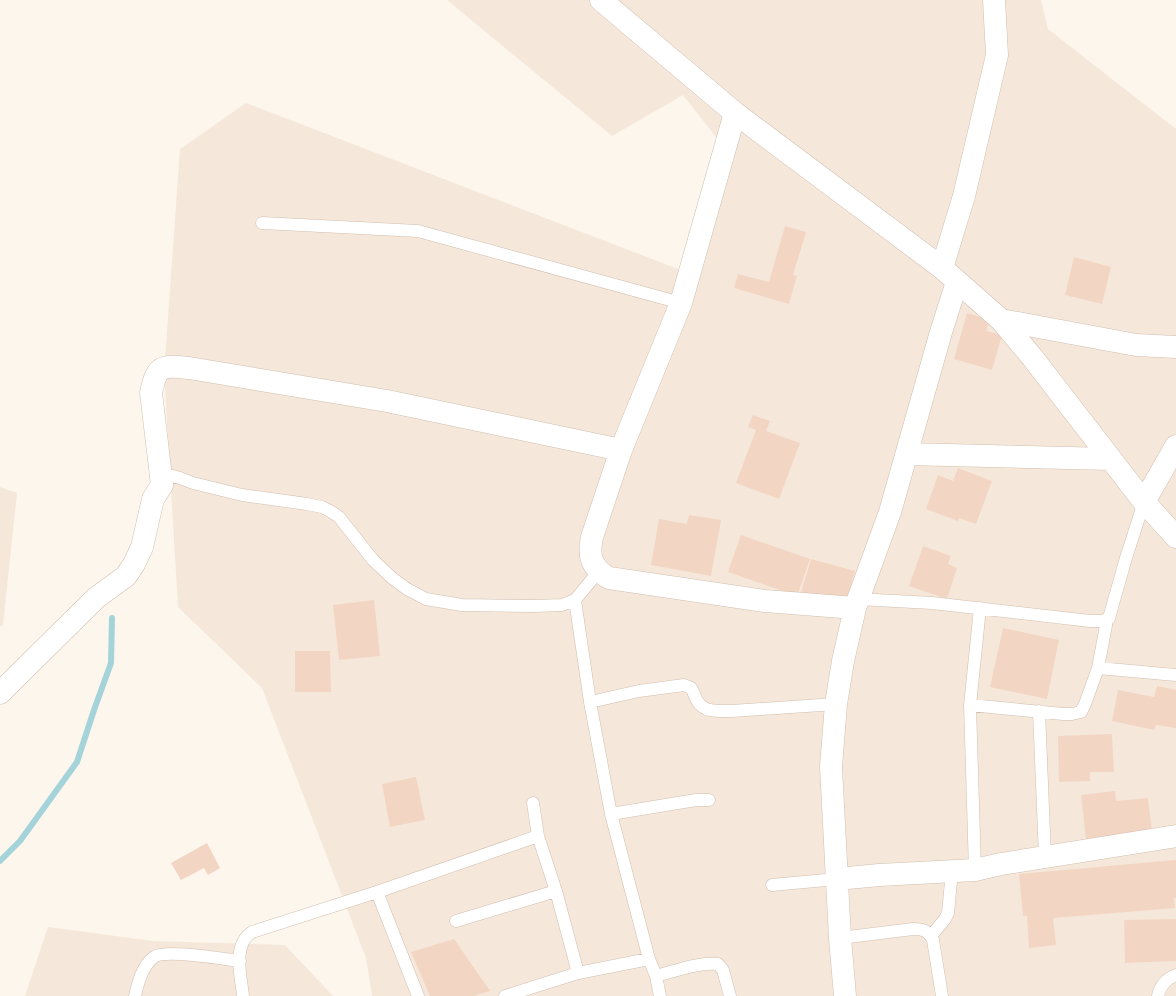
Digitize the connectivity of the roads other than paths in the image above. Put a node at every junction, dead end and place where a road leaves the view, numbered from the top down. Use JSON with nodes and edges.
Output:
{"nodes":[{"id":1,"x":601,"y":0,"type":"edge"},
{"id":2,"x":994,"y":0,"type":"edge"},
{"id":3,"x":734,"y":113,"type":"junction"},
{"id":4,"x":262,"y":223,"type":"dead end"},
{"id":5,"x":950,"y":275,"type":"junction"},
{"id":6,"x":681,"y":303,"type":"junction"},
{"id":7,"x":1001,"y":320,"type":"junction"},
{"id":8,"x":1176,"y":347,"type":"edge"},
{"id":9,"x":1176,"y":446,"type":"edge"},
{"id":10,"x":621,"y":450,"type":"junction"},
{"id":11,"x":907,"y":454,"type":"junction"},
{"id":12,"x":1110,"y":459,"type":"junction"},
{"id":13,"x":162,"y":485,"type":"junction"},
{"id":14,"x":1144,"y":502,"type":"junction"},
{"id":15,"x":1176,"y":537,"type":"edge"},
{"id":16,"x":598,"y":572,"type":"junction"},
{"id":17,"x":575,"y":600,"type":"junction"},
{"id":18,"x":857,"y":604,"type":"junction"},
{"id":19,"x":980,"y":608,"type":"junction"},
{"id":20,"x":1107,"y":620,"type":"junction"},
{"id":21,"x":1098,"y":668,"type":"junction"},
{"id":22,"x":1176,"y":675,"type":"edge"},
{"id":23,"x":0,"y":693,"type":"edge"},
{"id":24,"x":590,"y":702,"type":"junction"},
{"id":25,"x":836,"y":704,"type":"junction"},
{"id":26,"x":970,"y":705,"type":"junction"},
{"id":27,"x":1039,"y":711,"type":"junction"},
{"id":28,"x":709,"y":800,"type":"dead end"},
{"id":29,"x":533,"y":803,"type":"dead end"},
{"id":30,"x":611,"y":814,"type":"junction"},
{"id":31,"x":538,"y":836,"type":"junction"},
{"id":32,"x":1176,"y":836,"type":"edge"},
{"id":33,"x":1045,"y":856,"type":"junction"},
{"id":34,"x":975,"y":870,"type":"junction"},
{"id":35,"x":952,"y":871,"type":"junction"},
{"id":36,"x":837,"y":879,"type":"junction"},
{"id":37,"x":772,"y":885,"type":"dead end"},
{"id":38,"x":556,"y":891,"type":"junction"},
{"id":39,"x":377,"y":892,"type":"junction"},
{"id":40,"x":456,"y":921,"type":"dead end"},
{"id":41,"x":931,"y":936,"type":"junction"},
{"id":42,"x":840,"y":938,"type":"junction"},
{"id":43,"x":649,"y":959,"type":"junction"},
{"id":44,"x":240,"y":961,"type":"junction"},
{"id":45,"x":578,"y":973,"type":"junction"},
{"id":46,"x":1176,"y":975,"type":"edge"},
{"id":47,"x":656,"y":976,"type":"junction"},
{"id":48,"x":135,"y":996,"type":"edge"},
{"id":49,"x":243,"y":996,"type":"edge"},
{"id":50,"x":418,"y":996,"type":"edge"},
{"id":51,"x":505,"y":996,"type":"edge"},
{"id":52,"x":660,"y":996,"type":"edge"},
{"id":53,"x":730,"y":996,"type":"edge"},
{"id":54,"x":845,"y":996,"type":"edge"},
{"id":55,"x":942,"y":996,"type":"edge"},
{"id":56,"x":1158,"y":996,"type":"edge"}],
"edges":[{"from":1,"to":3,"type":"street"},
{"from":2,"to":5,"type":"street"},
{"from":3,"to":5,"type":"street"},
{"from":3,"to":6,"type":"street"},
{"from":4,"to":6,"type":"lane"},
{"from":5,"to":7,"type":"street"},
{"from":5,"to":11,"type":"street"},
{"from":6,"to":10,"type":"street"},
{"from":7,"to":8,"type":"street"},
{"from":7,"to":12,"type":"street"},
{"from":9,"to":14,"type":"street"},
{"from":10,"to":13,"type":"street"},
{"from":10,"to":16,"type":"street"},
{"from":11,"to":12,"type":"street"},
{"from":11,"to":18,"type":"street"},
{"from":12,"to":14,"type":"street"},
{"from":13,"to":17,"type":"lane"},
{"from":13,"to":23,"type":"street"},
{"from":14,"to":15,"type":"street"},
{"from":14,"to":20,"type":"lane"},
{"from":16,"to":17,"type":"lane"},
{"from":16,"to":18,"type":"street"},
{"from":17,"to":24,"type":"lane"},
{"from":18,"to":19,"type":"lane"},
{"from":18,"to":25,"type":"street"},
{"from":19,"to":20,"type":"lane"},
{"from":19,"to":26,"type":"lane"},
{"from":20,"to":21,"type":"lane"},
{"from":21,"to":22,"type":"lane"},
{"from":21,"to":27,"type":"lane"},
{"from":24,"to":25,"type":"lane"},
{"from":24,"to":30,"type":"lane"},
{"from":25,"to":36,"type":"street"},
{"from":26,"to":27,"type":"lane"},
{"from":26,"to":34,"type":"lane"},
{"from":27,"to":33,"type":"lane"},
{"from":28,"to":30,"type":"lane"},
{"from":29,"to":31,"type":"lane"},
{"from":30,"to":43,"type":"lane"},
{"from":31,"to":38,"type":"lane"},
{"from":31,"to":39,"type":"lane"},
{"from":32,"to":33,"type":"street"},
{"from":33,"to":34,"type":"street"},
{"from":34,"to":35,"type":"street"},
{"from":35,"to":36,"type":"street"},
{"from":35,"to":41,"type":"lane"},
{"from":36,"to":37,"type":"lane"},
{"from":36,"to":42,"type":"street"},
{"from":38,"to":40,"type":"lane"},
{"from":38,"to":45,"type":"lane"},
{"from":39,"to":44,"type":"lane"},
{"from":39,"to":50,"type":"lane"},
{"from":41,"to":42,"type":"lane"},
{"from":41,"to":55,"type":"lane"},
{"from":42,"to":54,"type":"street"},
{"from":43,"to":45,"type":"lane"},
{"from":43,"to":47,"type":"lane"},
{"from":44,"to":48,"type":"lane"},
{"from":44,"to":49,"type":"lane"},
{"from":45,"to":51,"type":"lane"},
{"from":46,"to":56,"type":"lane"},
{"from":47,"to":52,"type":"lane"},
{"from":47,"to":53,"type":"lane"}]}
